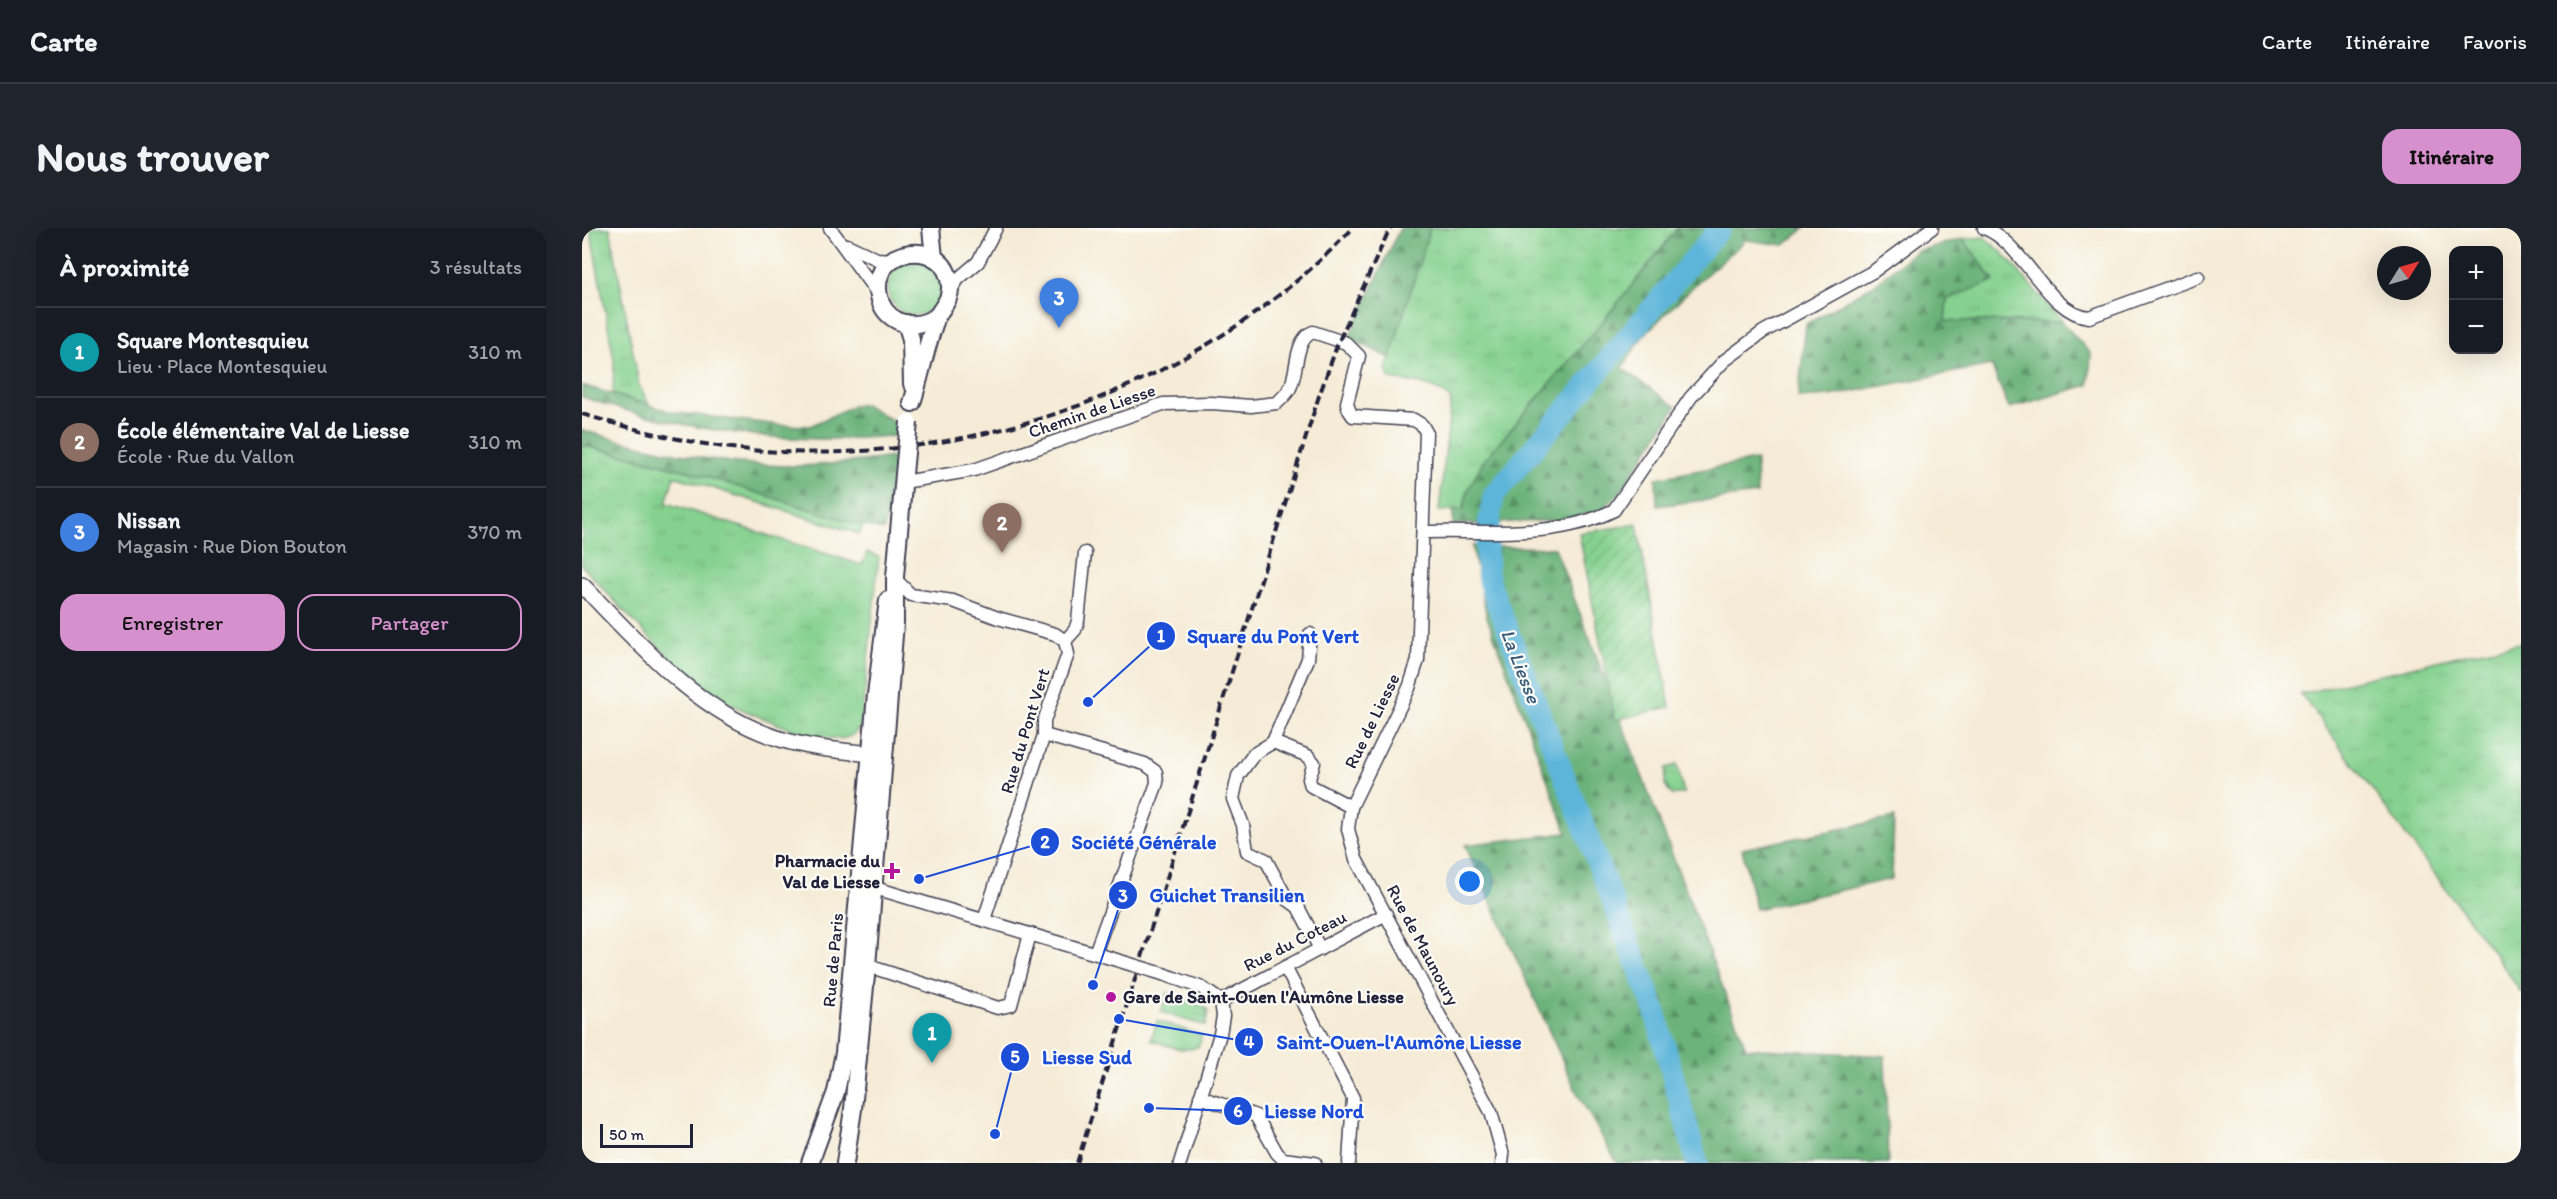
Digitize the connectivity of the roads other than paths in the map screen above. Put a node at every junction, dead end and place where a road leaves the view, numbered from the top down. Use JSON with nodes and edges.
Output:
{"nodes":[{"id":1,"x":830,"y":228,"type":"edge"},
{"id":2,"x":922,"y":228,"type":"edge"},
{"id":3,"x":931,"y":228,"type":"edge"},
{"id":4,"x":996,"y":228,"type":"edge"},
{"id":5,"x":1932,"y":228,"type":"edge"},
{"id":6,"x":1984,"y":228,"type":"edge"},
{"id":7,"x":843,"y":243,"type":"junction"},
{"id":8,"x":899,"y":256,"type":"junction"},
{"id":9,"x":938,"y":262,"type":"junction"},
{"id":10,"x":965,"y":272,"type":"junction"},
{"id":11,"x":2198,"y":278,"type":"dead end"},
{"id":12,"x":950,"y":291,"type":"junction"},
{"id":13,"x":878,"y":294,"type":"junction"},
{"id":14,"x":937,"y":316,"type":"junction"},
{"id":15,"x":906,"y":323,"type":"junction"},
{"id":16,"x":912,"y":403,"type":"junction"},
{"id":17,"x":904,"y":482,"type":"junction"},
{"id":18,"x":1423,"y":532,"type":"junction"},
{"id":19,"x":1085,"y":553,"type":"dead end"},
{"id":20,"x":895,"y":578,"type":"junction"},
{"id":21,"x":582,"y":585,"type":"edge"},
{"id":22,"x":1310,"y":634,"type":"dead end"},
{"id":23,"x":1065,"y":641,"type":"junction"},
{"id":24,"x":1418,"y":648,"type":"joint"},
{"id":25,"x":1044,"y":735,"type":"junction"},
{"id":26,"x":1273,"y":742,"type":"junction"},
{"id":27,"x":877,"y":754,"type":"junction"},
{"id":28,"x":1351,"y":807,"type":"junction"},
{"id":29,"x":866,"y":885,"type":"junction"},
{"id":30,"x":1386,"y":915,"type":"junction"},
{"id":31,"x":984,"y":920,"type":"junction"},
{"id":32,"x":1029,"y":934,"type":"junction"},
{"id":33,"x":1320,"y":949,"type":"junction"},
{"id":34,"x":1097,"y":954,"type":"junction"},
{"id":35,"x":860,"y":963,"type":"junction"},
{"id":36,"x":1285,"y":967,"type":"junction"},
{"id":37,"x":1221,"y":1001,"type":"junction"},
{"id":38,"x":1200,"y":1097,"type":"junction"},
{"id":39,"x":810,"y":1163,"type":"edge"},
{"id":40,"x":845,"y":1163,"type":"edge"},
{"id":41,"x":1179,"y":1163,"type":"edge"},
{"id":42,"x":1315,"y":1163,"type":"edge"},
{"id":43,"x":1349,"y":1163,"type":"edge"},
{"id":44,"x":1502,"y":1163,"type":"edge"}],
"edges":[{"from":1,"to":7,"type":"street"},
{"from":2,"to":8,"type":"main road"},
{"from":3,"to":9,"type":"main road"},
{"from":4,"to":10,"type":"street"},
{"from":5,"to":18,"type":"street"},
{"from":6,"to":11,"type":"street"},
{"from":7,"to":8,"type":"street"},
{"from":7,"to":13,"type":"street"},
{"from":8,"to":9,"type":"main road"},
{"from":8,"to":13,"type":"main road"},
{"from":9,"to":10,"type":"street"},
{"from":9,"to":12,"type":"main road"},
{"from":10,"to":12,"type":"street"},
{"from":12,"to":14,"type":"main road"},
{"from":13,"to":15,"type":"main road"},
{"from":14,"to":15,"type":"main road"},
{"from":14,"to":16,"type":"main road"},
{"from":15,"to":16,"type":"main road"},
{"from":16,"to":17,"type":"main road","name":"Rue de Paris","bridge":true},
{"from":17,"to":18,"type":"street","name":"Chemin de Liesse"},
{"from":17,"to":20,"type":"main road","name":"Rue de Paris"},
{"from":18,"to":24,"type":"street","name":"Chemin de Liesse"},
{"from":19,"to":23,"type":"street","name":"Rue du Pont Vert"},
{"from":20,"to":23,"type":"street"},
{"from":20,"to":27,"type":"main road","name":"Rue de Paris"},
{"from":21,"to":27,"type":"street"},
{"from":22,"to":26,"type":"street"},
{"from":23,"to":25,"type":"street","name":"Rue du Pont Vert"},
{"from":24,"to":28,"type":"street","name":"Rue de Liesse"},
{"from":25,"to":31,"type":"street","name":"Rue du Pont Vert"},
{"from":25,"to":34,"type":"street"},
{"from":26,"to":28,"type":"street"},
{"from":26,"to":33,"type":"street"},
{"from":27,"to":29,"type":"main road","name":"Rue de Paris"},
{"from":28,"to":30,"type":"street","name":"Rue de Maunoury"},
{"from":29,"to":31,"type":"street"},
{"from":29,"to":35,"type":"main road","name":"Rue de Paris"},
{"from":30,"to":33,"type":"street","name":"Rue du Coteau"},
{"from":30,"to":44,"type":"street","name":"Rue de Maunoury"},
{"from":31,"to":32,"type":"street"},
{"from":32,"to":34,"type":"street"},
{"from":32,"to":35,"type":"street"},
{"from":33,"to":36,"type":"street","name":"Rue du Coteau"},
{"from":34,"to":37,"type":"street","bridge":true},
{"from":35,"to":39,"type":"main road","name":"Rue de Paris"},
{"from":35,"to":40,"type":"main road","name":"Rue de Paris"},
{"from":36,"to":37,"type":"street","name":"Rue du Coteau"},
{"from":36,"to":43,"type":"street"},
{"from":37,"to":38,"type":"street"},
{"from":38,"to":41,"type":"street"},
{"from":38,"to":42,"type":"street"}]}
